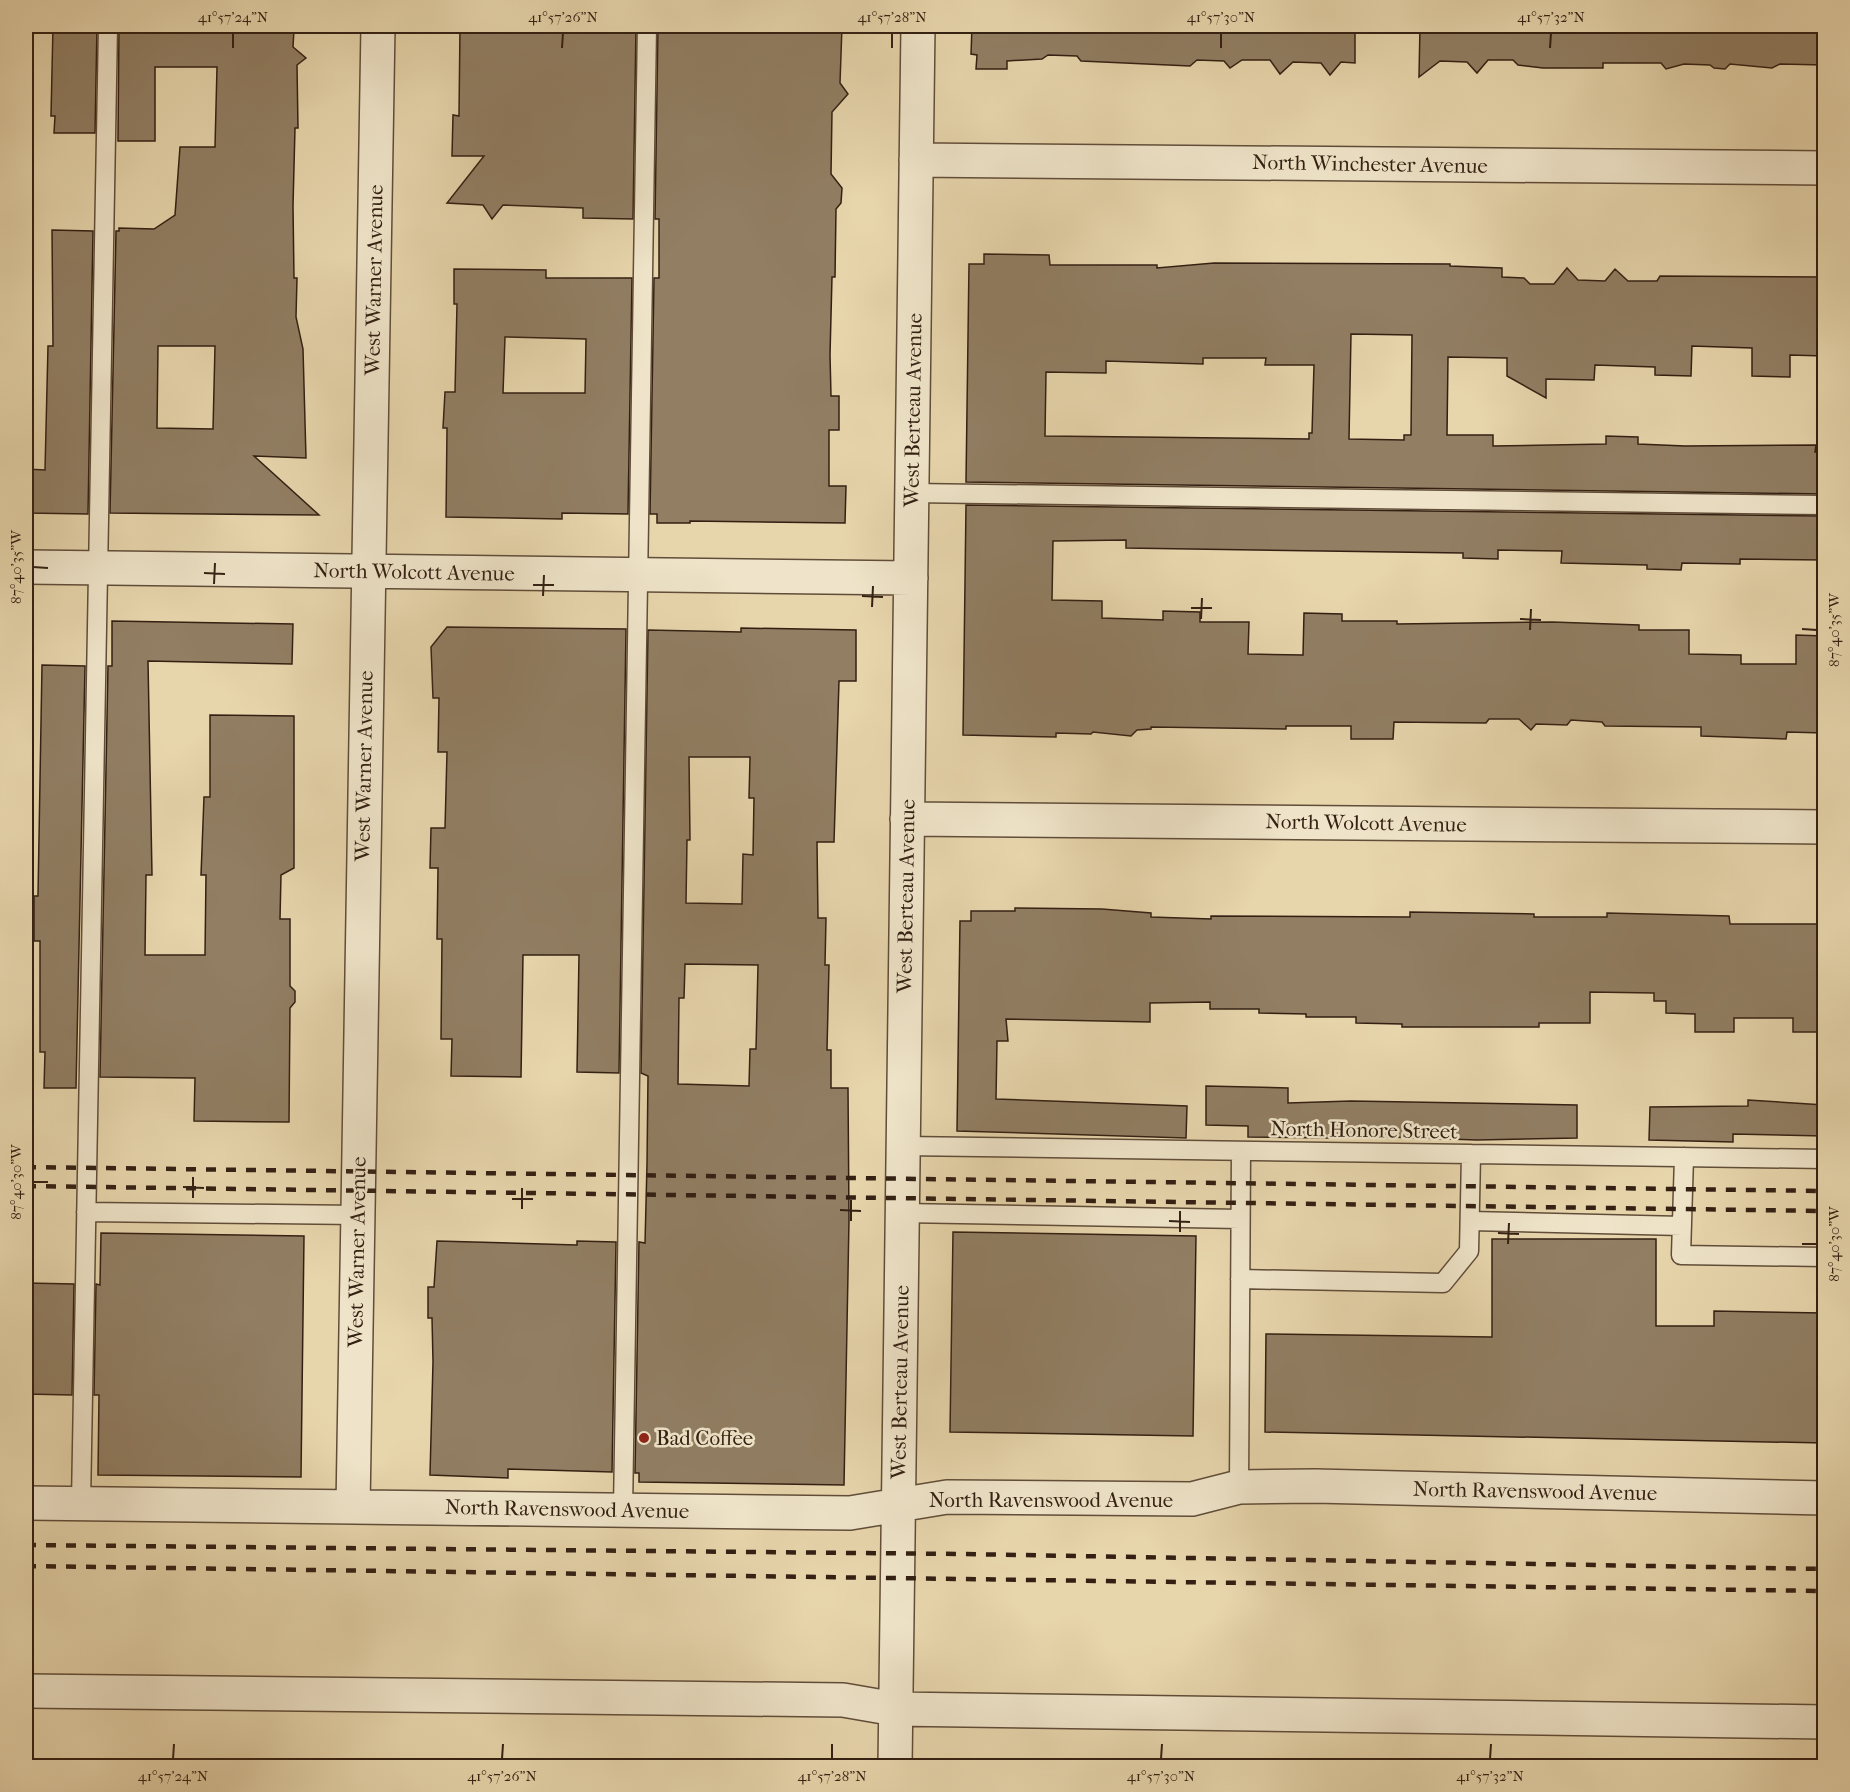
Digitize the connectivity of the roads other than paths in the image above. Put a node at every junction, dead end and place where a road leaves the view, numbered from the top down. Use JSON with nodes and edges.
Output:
{"nodes":[{"id":1,"x":108,"y":26,"type":"edge"},
{"id":2,"x":378,"y":26,"type":"edge"},
{"id":3,"x":647,"y":26,"type":"edge"},
{"id":4,"x":918,"y":26,"type":"edge"},
{"id":5,"x":916,"y":159,"type":"junction"},
{"id":6,"x":1824,"y":168,"type":"edge"},
{"id":7,"x":912,"y":493,"type":"junction"},
{"id":8,"x":1824,"y":505,"type":"edge"},
{"id":9,"x":26,"y":567,"type":"edge"},
{"id":10,"x":98,"y":568,"type":"junction"},
{"id":11,"x":368,"y":572,"type":"junction"},
{"id":12,"x":637,"y":575,"type":"junction"},
{"id":13,"x":910,"y":578,"type":"junction"},
{"id":14,"x":908,"y":819,"type":"junction"},
{"id":15,"x":1824,"y":827,"type":"edge"},
{"id":16,"x":903,"y":1146,"type":"junction"},
{"id":17,"x":1242,"y":1150,"type":"junction"},
{"id":18,"x":1471,"y":1154,"type":"junction"},
{"id":19,"x":1684,"y":1157,"type":"junction"},
{"id":20,"x":1824,"y":1159,"type":"edge"},
{"id":21,"x":86,"y":1212,"type":"junction"},
{"id":22,"x":902,"y":1213,"type":"junction"},
{"id":23,"x":357,"y":1215,"type":"junction"},
{"id":24,"x":1240,"y":1219,"type":"junction"},
{"id":25,"x":1470,"y":1221,"type":"junction"},
{"id":26,"x":1682,"y":1226,"type":"junction"},
{"id":27,"x":1824,"y":1257,"type":"edge"},
{"id":28,"x":1240,"y":1279,"type":"junction"},
{"id":29,"x":1239,"y":1487,"type":"junction"},
{"id":30,"x":1824,"y":1498,"type":"edge"},
{"id":31,"x":26,"y":1503,"type":"edge"},
{"id":32,"x":81,"y":1503,"type":"junction"},
{"id":33,"x":898,"y":1505,"type":"junction"},
{"id":34,"x":353,"y":1507,"type":"junction"},
{"id":35,"x":623,"y":1510,"type":"junction"},
{"id":36,"x":26,"y":1691,"type":"edge"},
{"id":37,"x":895,"y":1709,"type":"junction"},
{"id":38,"x":1824,"y":1722,"type":"edge"},
{"id":39,"x":895,"y":1767,"type":"edge"}],
"edges":[{"from":1,"to":10,"type":"lane"},
{"from":2,"to":11,"type":"street","name":"West Warner Avenue"},
{"from":3,"to":12,"type":"lane"},
{"from":4,"to":5,"type":"street","name":"West Berteau Avenue"},
{"from":5,"to":6,"type":"street","name":"North Winchester Avenue"},
{"from":5,"to":7,"type":"street","name":"West Berteau Avenue"},
{"from":7,"to":8,"type":"lane"},
{"from":7,"to":13,"type":"street","name":"West Berteau Avenue"},
{"from":9,"to":10,"type":"street","name":"North Wolcott Avenue"},
{"from":10,"to":11,"type":"street","name":"North Wolcott Avenue"},
{"from":10,"to":21,"type":"lane"},
{"from":11,"to":12,"type":"street","name":"North Wolcott Avenue"},
{"from":11,"to":23,"type":"street","name":"West Warner Avenue"},
{"from":12,"to":13,"type":"street","name":"North Wolcott Avenue"},
{"from":12,"to":35,"type":"lane"},
{"from":13,"to":14,"type":"street","name":"West Berteau Avenue"},
{"from":14,"to":15,"type":"street","name":"North Wolcott Avenue"},
{"from":14,"to":16,"type":"street","name":"West Berteau Avenue"},
{"from":16,"to":17,"type":"lane","name":"North Honore Street"},
{"from":16,"to":22,"type":"street","name":"West Berteau Avenue"},
{"from":17,"to":18,"type":"lane","name":"North Honore Street"},
{"from":17,"to":24,"type":"lane"},
{"from":18,"to":19,"type":"lane","name":"North Honore Street"},
{"from":18,"to":25,"type":"lane"},
{"from":19,"to":20,"type":"lane","name":"North Honore Street"},
{"from":19,"to":26,"type":"lane"},
{"from":21,"to":23,"type":"lane"},
{"from":21,"to":32,"type":"lane"},
{"from":22,"to":24,"type":"lane"},
{"from":22,"to":33,"type":"street","name":"West Berteau Avenue"},
{"from":23,"to":34,"type":"street","name":"West Warner Avenue"},
{"from":24,"to":28,"type":"lane"},
{"from":25,"to":26,"type":"lane"},
{"from":25,"to":28,"type":"lane"},
{"from":26,"to":27,"type":"lane"},
{"from":28,"to":29,"type":"lane"},
{"from":29,"to":30,"type":"street","name":"North Ravenswood Avenue"},
{"from":29,"to":33,"type":"street","name":"North Ravenswood Avenue"},
{"from":31,"to":32,"type":"street","name":"North Ravenswood Avenue"},
{"from":32,"to":34,"type":"street","name":"North Ravenswood Avenue"},
{"from":33,"to":35,"type":"street","name":"North Ravenswood Avenue"},
{"from":33,"to":37,"type":"street","name":"West Berteau Avenue"},
{"from":34,"to":35,"type":"street","name":"North Ravenswood Avenue"},
{"from":36,"to":37,"type":"street"},
{"from":37,"to":38,"type":"street"},
{"from":37,"to":39,"type":"street","name":"West Berteau Avenue"}]}
